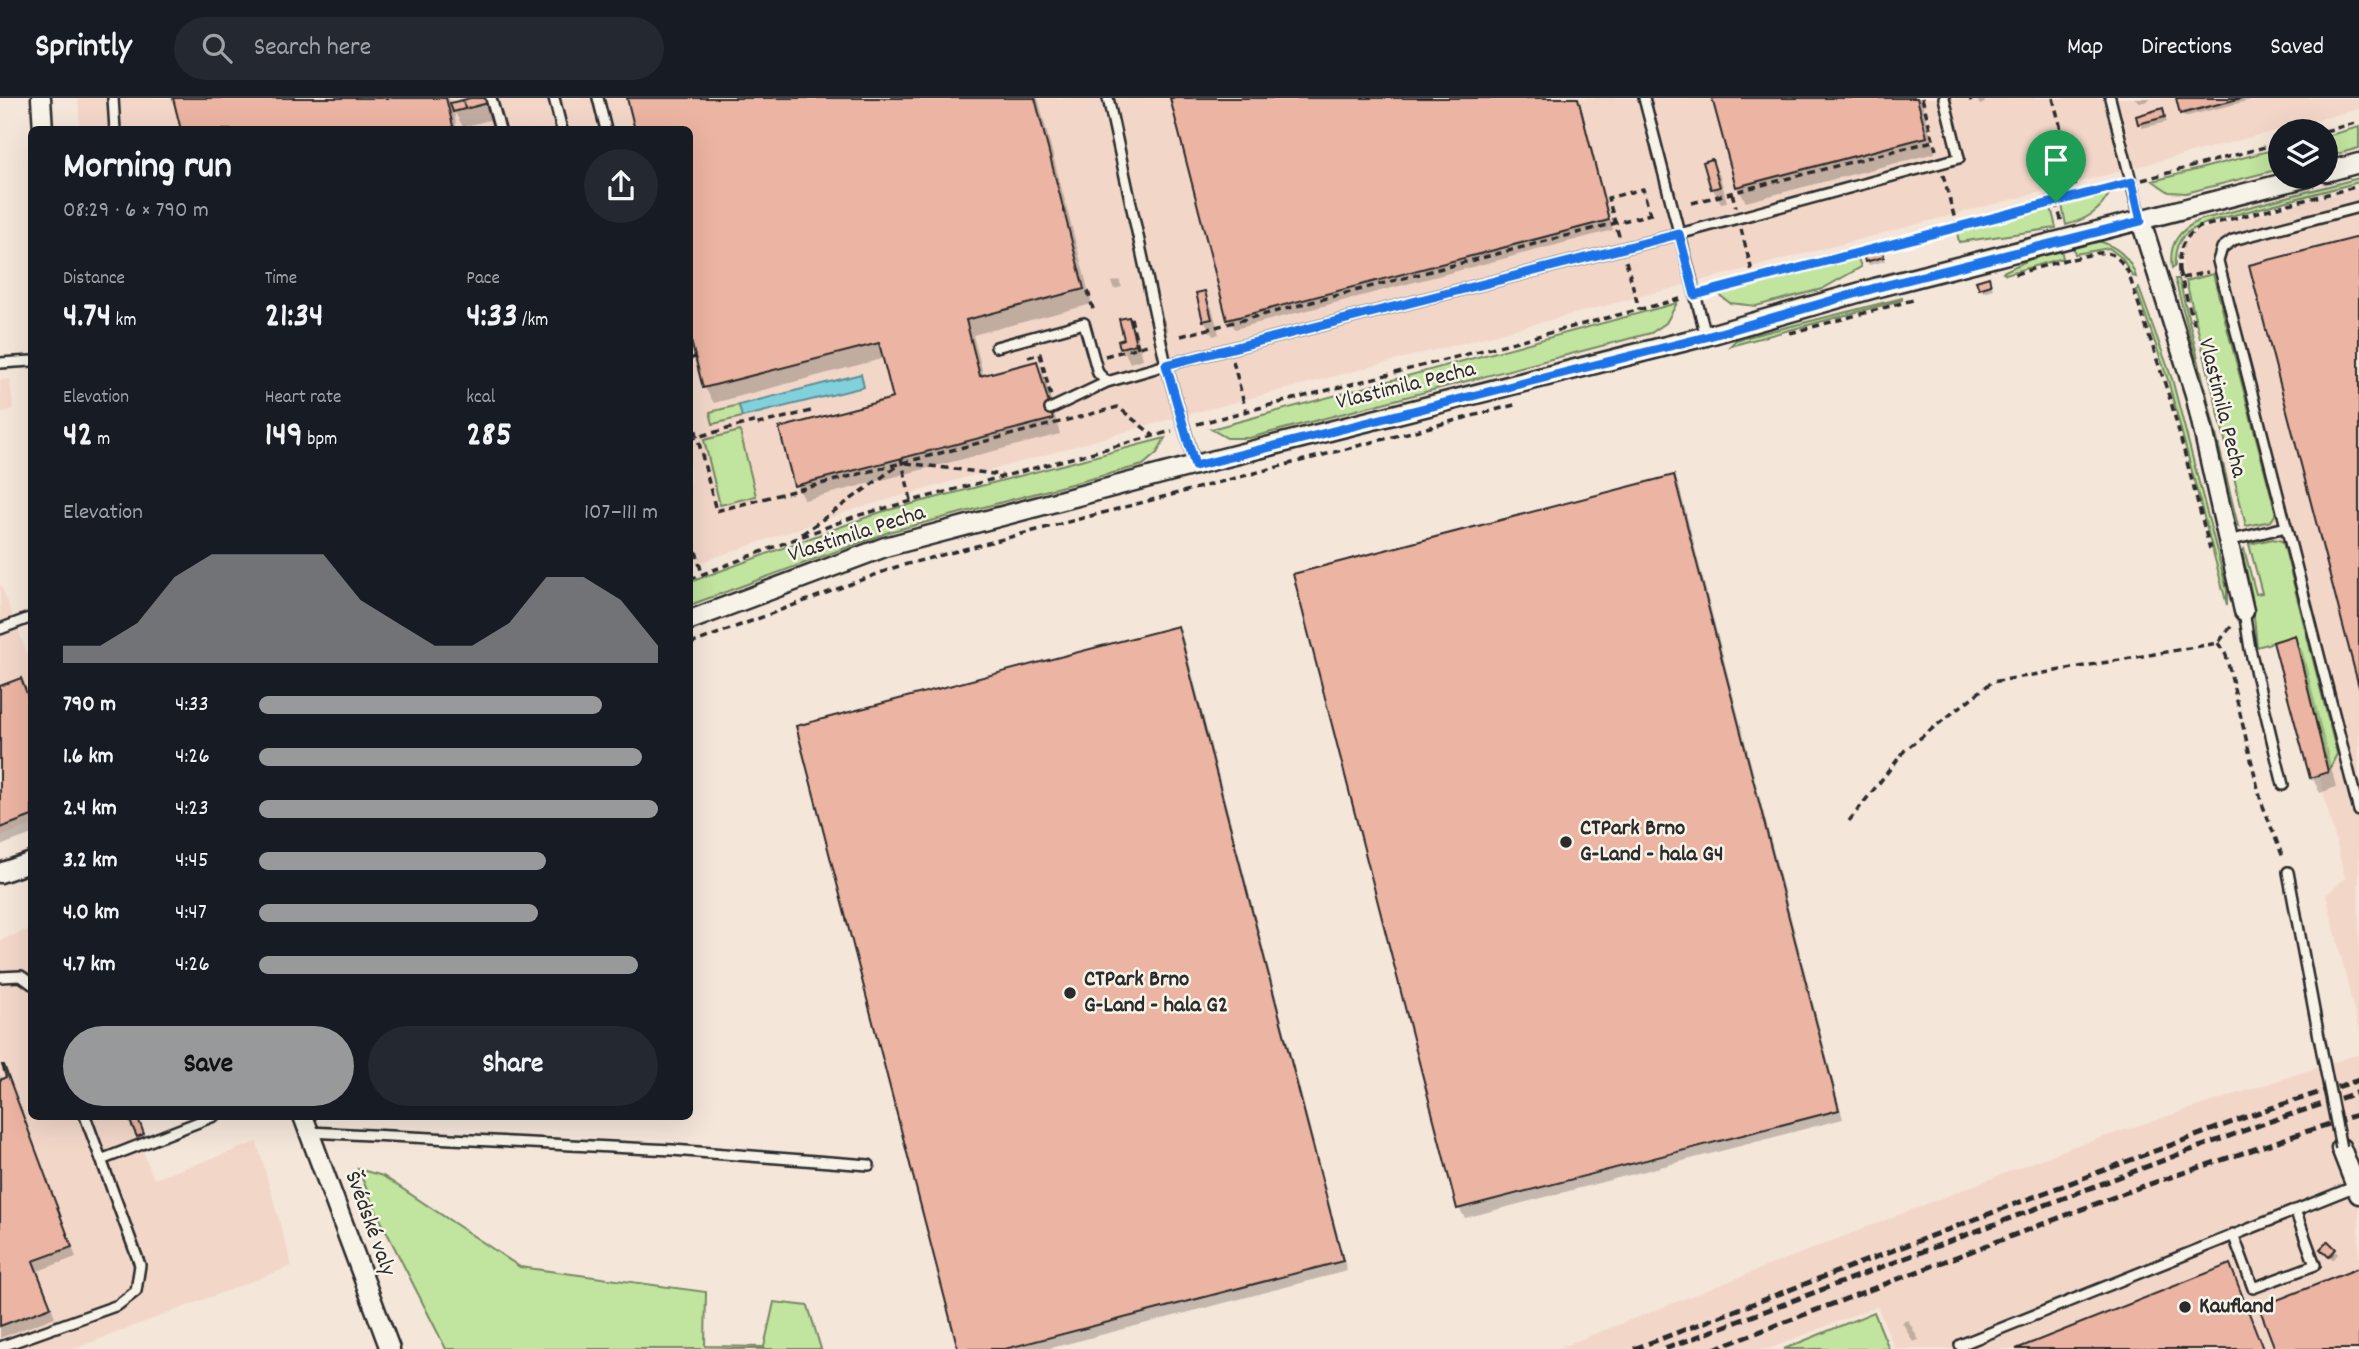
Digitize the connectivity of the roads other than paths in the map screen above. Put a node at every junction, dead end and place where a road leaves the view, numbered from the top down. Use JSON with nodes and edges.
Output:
{"nodes":[{"id":1,"x":41,"y":98,"type":"edge"},
{"id":2,"x":113,"y":98,"type":"edge"},
{"id":3,"x":491,"y":98,"type":"edge"},
{"id":4,"x":554,"y":98,"type":"edge"},
{"id":5,"x":598,"y":98,"type":"edge"},
{"id":6,"x":1108,"y":98,"type":"edge"},
{"id":7,"x":1644,"y":98,"type":"edge"},
{"id":8,"x":1944,"y":98,"type":"edge"},
{"id":9,"x":2110,"y":98,"type":"edge"},
{"id":10,"x":43,"y":126,"type":"edge"},
{"id":11,"x":116,"y":126,"type":"edge"},
{"id":12,"x":499,"y":126,"type":"edge"},
{"id":13,"x":561,"y":126,"type":"edge"},
{"id":14,"x":605,"y":126,"type":"edge"},
{"id":15,"x":2359,"y":163,"type":"edge"},
{"id":16,"x":2338,"y":169,"type":"edge"},
{"id":17,"x":2268,"y":188,"type":"edge"},
{"id":18,"x":2359,"y":207,"type":"edge"},
{"id":19,"x":2141,"y":221,"type":"junction"},
{"id":20,"x":1679,"y":234,"type":"junction"},
{"id":21,"x":1706,"y":337,"type":"junction"},
{"id":22,"x":996,"y":347,"type":"dead end"},
{"id":23,"x":28,"y":361,"type":"edge"},
{"id":24,"x":0,"y":363,"type":"edge"},
{"id":25,"x":1166,"y":365,"type":"junction"},
{"id":26,"x":1107,"y":382,"type":"junction"},
{"id":27,"x":1052,"y":408,"type":"road end"},
{"id":28,"x":1195,"y":466,"type":"junction"},
{"id":29,"x":2286,"y":527,"type":"junction"},
{"id":30,"x":2228,"y":541,"type":"junction"},
{"id":31,"x":2236,"y":612,"type":"joint"},
{"id":32,"x":28,"y":618,"type":"edge"},
{"id":33,"x":693,"y":619,"type":"edge"},
{"id":34,"x":0,"y":629,"type":"edge"},
{"id":35,"x":2283,"y":785,"type":"dead end"},
{"id":36,"x":2359,"y":811,"type":"edge"},
{"id":37,"x":28,"y":863,"type":"edge"},
{"id":38,"x":2288,"y":872,"type":"road end"},
{"id":39,"x":0,"y":873,"type":"edge"},
{"id":40,"x":0,"y":977,"type":"edge"},
{"id":41,"x":28,"y":981,"type":"edge"},
{"id":42,"x":86,"y":1120,"type":"edge"},
{"id":43,"x":204,"y":1120,"type":"edge"},
{"id":44,"x":306,"y":1124,"type":"edge"},
{"id":45,"x":2342,"y":1148,"type":"joint"},
{"id":46,"x":101,"y":1160,"type":"junction"},
{"id":47,"x":869,"y":1165,"type":"dead end"},
{"id":48,"x":2357,"y":1190,"type":"edge"},
{"id":49,"x":2295,"y":1210,"type":"junction"},
{"id":50,"x":2233,"y":1234,"type":"junction"},
{"id":51,"x":0,"y":1346,"type":"edge"},
{"id":52,"x":390,"y":1349,"type":"edge"},
{"id":53,"x":1962,"y":1349,"type":"edge"}],
"edges":[{"from":1,"to":10,"type":"street"},
{"from":2,"to":11,"type":"lane"},
{"from":3,"to":12,"type":"lane"},
{"from":4,"to":13,"type":"lane"},
{"from":5,"to":14,"type":"lane"},
{"from":6,"to":25,"type":"lane"},
{"from":7,"to":20,"type":"lane"},
{"from":8,"to":20,"type":"lane"},
{"from":9,"to":19,"type":"lane"},
{"from":15,"to":16,"type":"street"},
{"from":17,"to":19,"type":"street","name":"Vlastimila Pecha"},
{"from":18,"to":29,"type":"lane"},
{"from":19,"to":21,"type":"street","name":"Vlastimila Pecha"},
{"from":19,"to":30,"type":"street","name":"Vlastimila Pecha"},
{"from":20,"to":21,"type":"lane"},
{"from":20,"to":25,"type":"lane"},
{"from":21,"to":28,"type":"street","name":"Vlastimila Pecha"},
{"from":22,"to":26,"type":"lane"},
{"from":23,"to":24,"type":"lane"},
{"from":25,"to":26,"type":"lane"},
{"from":25,"to":28,"type":"lane"},
{"from":26,"to":27,"type":"lane"},
{"from":28,"to":33,"type":"street","name":"Vlastimila Pecha"},
{"from":29,"to":30,"type":"lane"},
{"from":29,"to":36,"type":"lane"},
{"from":30,"to":31,"type":"street","name":"Vlastimila Pecha"},
{"from":31,"to":35,"type":"lane"},
{"from":32,"to":34,"type":"lane"},
{"from":37,"to":39,"type":"street"},
{"from":38,"to":45,"type":"lane","bridge":true},
{"from":40,"to":41,"type":"lane"},
{"from":42,"to":46,"type":"lane"},
{"from":43,"to":46,"type":"lane"},
{"from":44,"to":47,"type":"lane"},
{"from":44,"to":52,"type":"street","name":"Švédské valy"},
{"from":45,"to":48,"type":"street"},
{"from":46,"to":51,"type":"lane"},
{"from":48,"to":49,"type":"lane"},
{"from":49,"to":50,"type":"lane"},
{"from":49,"to":50,"type":"lane"},
{"from":50,"to":53,"type":"lane"}]}
